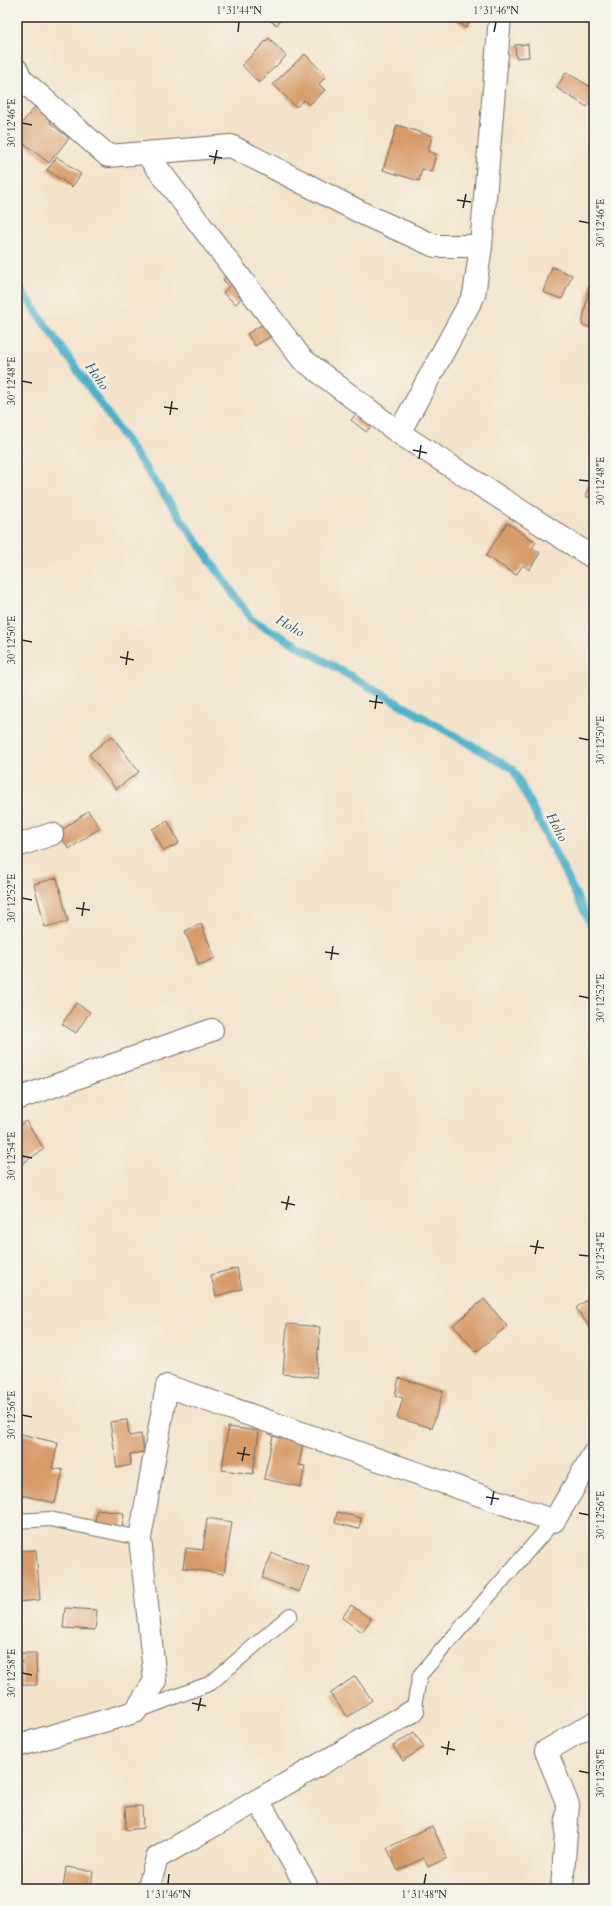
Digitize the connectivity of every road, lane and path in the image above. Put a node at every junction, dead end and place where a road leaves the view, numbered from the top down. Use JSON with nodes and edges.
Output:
{"nodes":[{"id":1,"x":500,"y":17,"type":"edge"},
{"id":2,"x":17,"y":70,"type":"edge"},
{"id":3,"x":146,"y":152,"type":"junction"},
{"id":4,"x":481,"y":246,"type":"junction"},
{"id":5,"x":399,"y":433,"type":"junction"},
{"id":6,"x":594,"y":558,"type":"edge"},
{"id":7,"x":52,"y":834,"type":"dead end"},
{"id":8,"x":17,"y":846,"type":"edge"},
{"id":9,"x":212,"y":1030,"type":"dead end"},
{"id":10,"x":17,"y":1099,"type":"edge"},
{"id":11,"x":594,"y":1453,"type":"edge"},
{"id":12,"x":17,"y":1521,"type":"edge"},
{"id":13,"x":554,"y":1522,"type":"junction"},
{"id":14,"x":140,"y":1538,"type":"junction"},
{"id":15,"x":290,"y":1615,"type":"dead end"},
{"id":16,"x":413,"y":1711,"type":"joint"},
{"id":17,"x":135,"y":1712,"type":"junction"},
{"id":18,"x":594,"y":1723,"type":"edge"},
{"id":19,"x":17,"y":1746,"type":"edge"},
{"id":20,"x":258,"y":1800,"type":"junction"},
{"id":21,"x":148,"y":1889,"type":"edge"},
{"id":22,"x":308,"y":1889,"type":"edge"},
{"id":23,"x":562,"y":1889,"type":"edge"}],
"edges":[{"from":1,"to":4,"type":"street"},
{"from":2,"to":3,"type":"street"},
{"from":3,"to":4,"type":"street"},
{"from":3,"to":5,"type":"street"},
{"from":4,"to":5,"type":"street"},
{"from":5,"to":6,"type":"street"},
{"from":7,"to":8,"type":"street"},
{"from":9,"to":10,"type":"street"},
{"from":11,"to":13,"type":"street"},
{"from":12,"to":14,"type":"lane"},
{"from":13,"to":14,"type":"street"},
{"from":13,"to":16,"type":"lane"},
{"from":14,"to":17,"type":"street"},
{"from":15,"to":17,"type":"lane"},
{"from":16,"to":20,"type":"street"},
{"from":17,"to":19,"type":"street"},
{"from":18,"to":23,"type":"street"},
{"from":20,"to":21,"type":"street"},
{"from":20,"to":22,"type":"street"}]}
